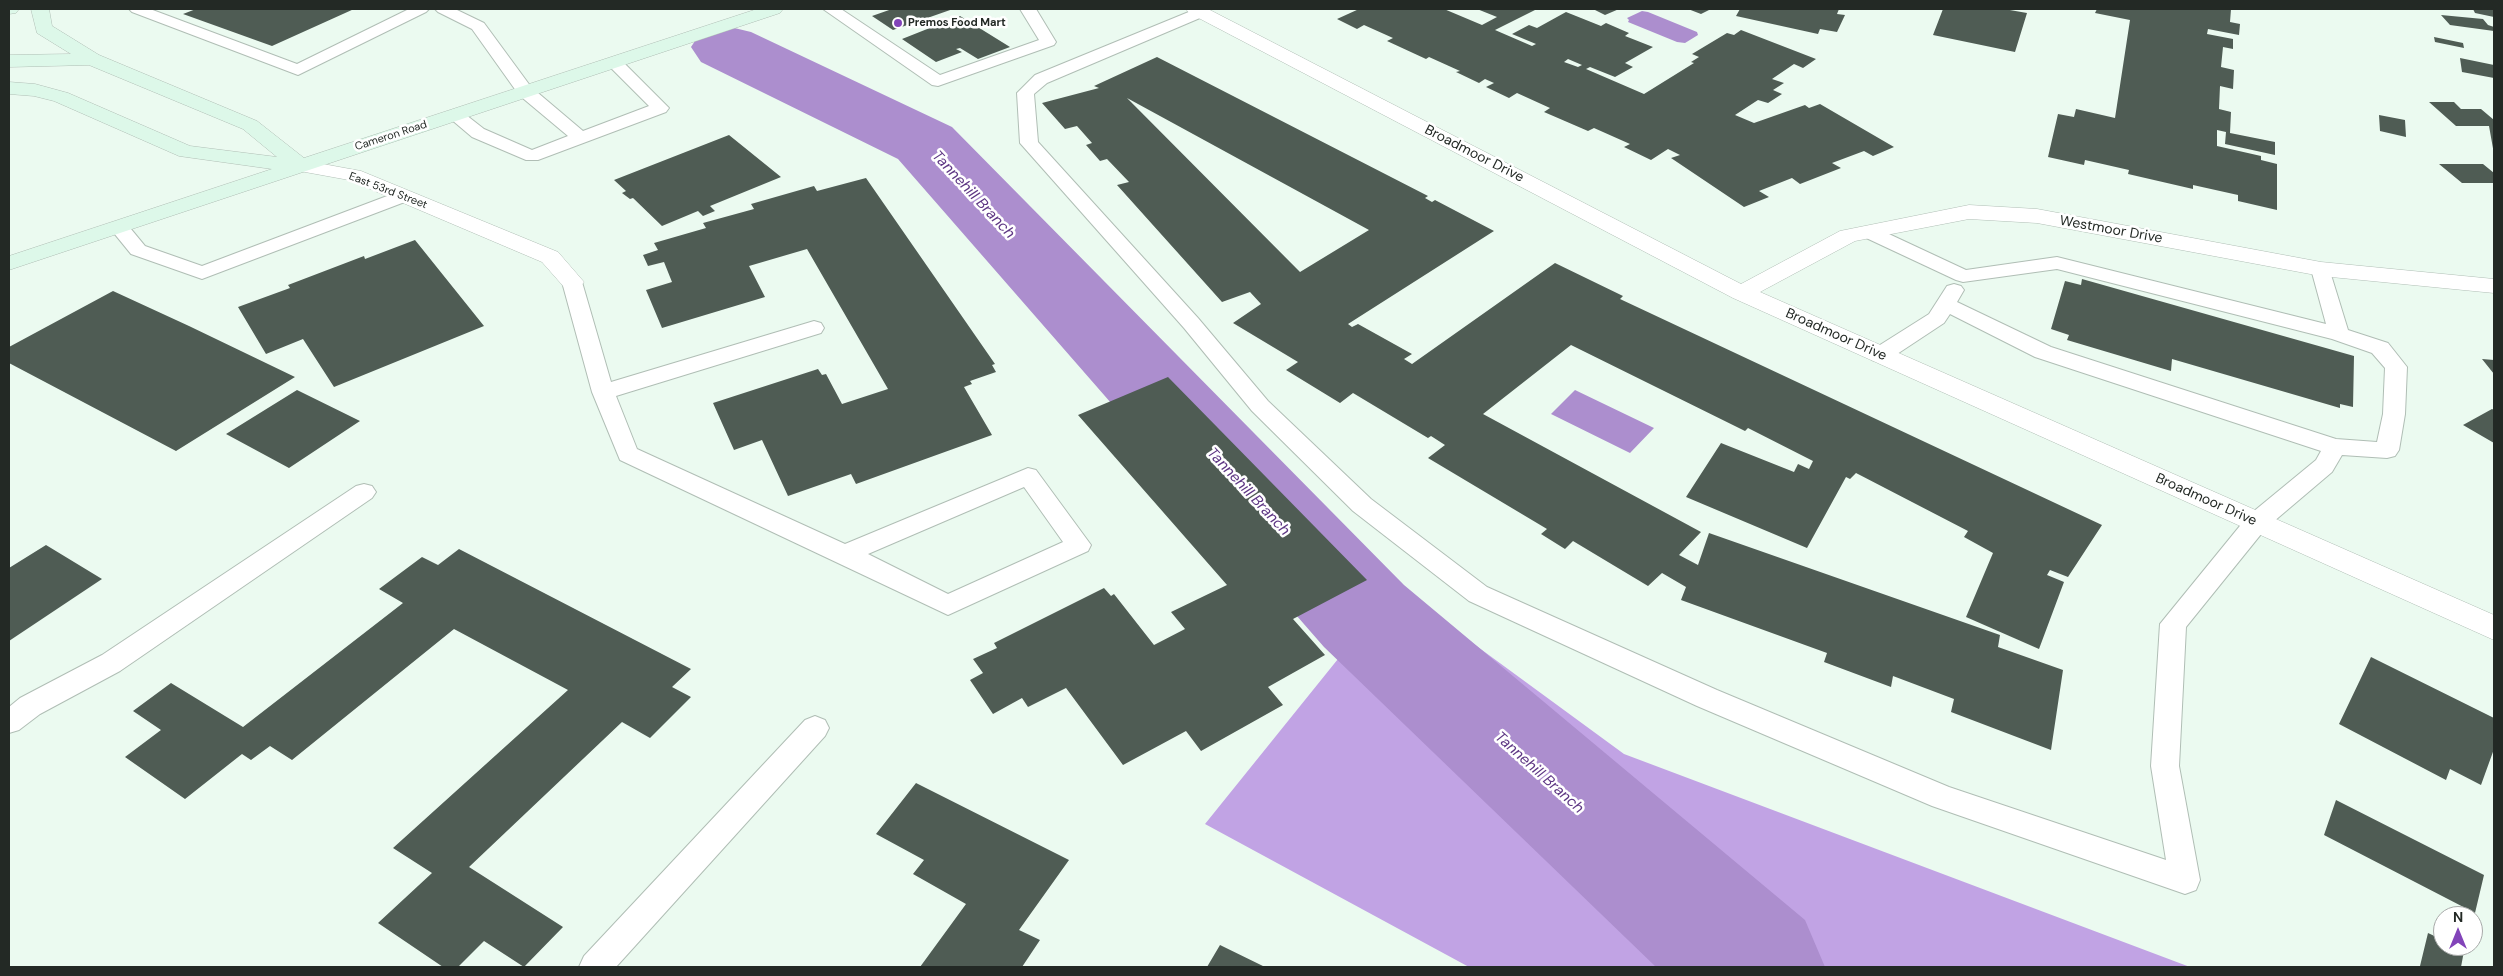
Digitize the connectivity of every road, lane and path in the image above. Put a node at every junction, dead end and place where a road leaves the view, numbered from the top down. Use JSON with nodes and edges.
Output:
{"nodes":[{"id":1,"x":40,"y":9,"type":"edge"},
{"id":2,"x":137,"y":9,"type":"edge"},
{"id":3,"x":420,"y":9,"type":"edge"},
{"id":4,"x":443,"y":9,"type":"edge"},
{"id":5,"x":774,"y":9,"type":"edge"},
{"id":6,"x":832,"y":9,"type":"edge"},
{"id":7,"x":1028,"y":9,"type":"edge"},
{"id":8,"x":1198,"y":11,"type":"edge"},
{"id":9,"x":92,"y":59,"type":"junction"},
{"id":10,"x":9,"y":61,"type":"edge"},
{"id":11,"x":614,"y":62,"type":"junction"},
{"id":12,"x":9,"y":88,"type":"edge"},
{"id":13,"x":525,"y":92,"type":"junction"},
{"id":14,"x":455,"y":115,"type":"junction"},
{"id":15,"x":581,"y":138,"type":"junction"},
{"id":16,"x":301,"y":166,"type":"junction"},
{"id":17,"x":404,"y":196,"type":"junction"},
{"id":18,"x":119,"y":226,"type":"junction"},
{"id":19,"x":1869,"y":232,"type":"junction"},
{"id":20,"x":9,"y":264,"type":"edge"},
{"id":21,"x":2322,"y":269,"type":"junction"},
{"id":22,"x":1963,"y":276,"type":"junction"},
{"id":23,"x":572,"y":282,"type":"joint"},
{"id":24,"x":2494,"y":286,"type":"edge"},
{"id":25,"x":1741,"y":293,"type":"junction"},
{"id":26,"x":1946,"y":304,"type":"junction"},
{"id":27,"x":814,"y":328,"type":"dead end"},
{"id":28,"x":2339,"y":334,"type":"junction"},
{"id":29,"x":1880,"y":355,"type":"junction"},
{"id":30,"x":603,"y":392,"type":"junction"},
{"id":31,"x":2335,"y":447,"type":"junction"},
{"id":32,"x":364,"y":492,"type":"dead end"},
{"id":33,"x":2257,"y":522,"type":"junction"},
{"id":34,"x":845,"y":554,"type":"junction"},
{"id":35,"x":2494,"y":628,"type":"edge"},
{"id":36,"x":9,"y":722,"type":"edge"},
{"id":37,"x":815,"y":728,"type":"dead end"},
{"id":38,"x":595,"y":967,"type":"edge"}],
"edges":[{"from":1,"to":9,"type":"main road"},
{"from":2,"to":3,"type":"lane"},
{"from":4,"to":13,"type":"lane"},
{"from":5,"to":11,"type":"main road","name":"Cameron Road"},
{"from":6,"to":7,"type":"lane"},
{"from":8,"to":25,"type":"street","name":"Broadmoor Drive"},
{"from":8,"to":33,"type":"lane"},
{"from":9,"to":10,"type":"main road"},
{"from":9,"to":16,"type":"main road","name":"East 53rd Street"},
{"from":11,"to":13,"type":"main road","name":"Cameron Road"},
{"from":11,"to":15,"type":"lane"},
{"from":12,"to":16,"type":"main road"},
{"from":13,"to":14,"type":"main road","name":"Cameron Road"},
{"from":13,"to":15,"type":"lane"},
{"from":14,"to":15,"type":"lane"},
{"from":14,"to":16,"type":"main road","name":"Cameron Road"},
{"from":16,"to":17,"type":"street","name":"East 53rd Street"},
{"from":16,"to":18,"type":"main road","name":"Cameron Road"},
{"from":17,"to":18,"type":"lane"},
{"from":17,"to":23,"type":"street","name":"East 53rd Street"},
{"from":18,"to":20,"type":"main road","name":"Cameron Road"},
{"from":19,"to":21,"type":"street","name":"Westmoor Drive"},
{"from":19,"to":22,"type":"lane"},
{"from":19,"to":25,"type":"street","name":"Westmoor Drive"},
{"from":21,"to":24,"type":"street","name":"Westmoor Drive"},
{"from":21,"to":28,"type":"lane"},
{"from":22,"to":26,"type":"lane"},
{"from":22,"to":28,"type":"lane"},
{"from":23,"to":30,"type":"lane"},
{"from":25,"to":29,"type":"street","name":"Broadmoor Drive"},
{"from":26,"to":29,"type":"lane"},
{"from":26,"to":31,"type":"lane"},
{"from":27,"to":30,"type":"lane"},
{"from":28,"to":31,"type":"lane"},
{"from":29,"to":33,"type":"street","name":"Broadmoor Drive"},
{"from":30,"to":34,"type":"lane"},
{"from":31,"to":33,"type":"lane"},
{"from":32,"to":36,"type":"lane"},
{"from":33,"to":35,"type":"street","name":"Broadmoor Drive"},
{"from":34,"to":34,"type":"lane"},
{"from":37,"to":38,"type":"lane"}]}
